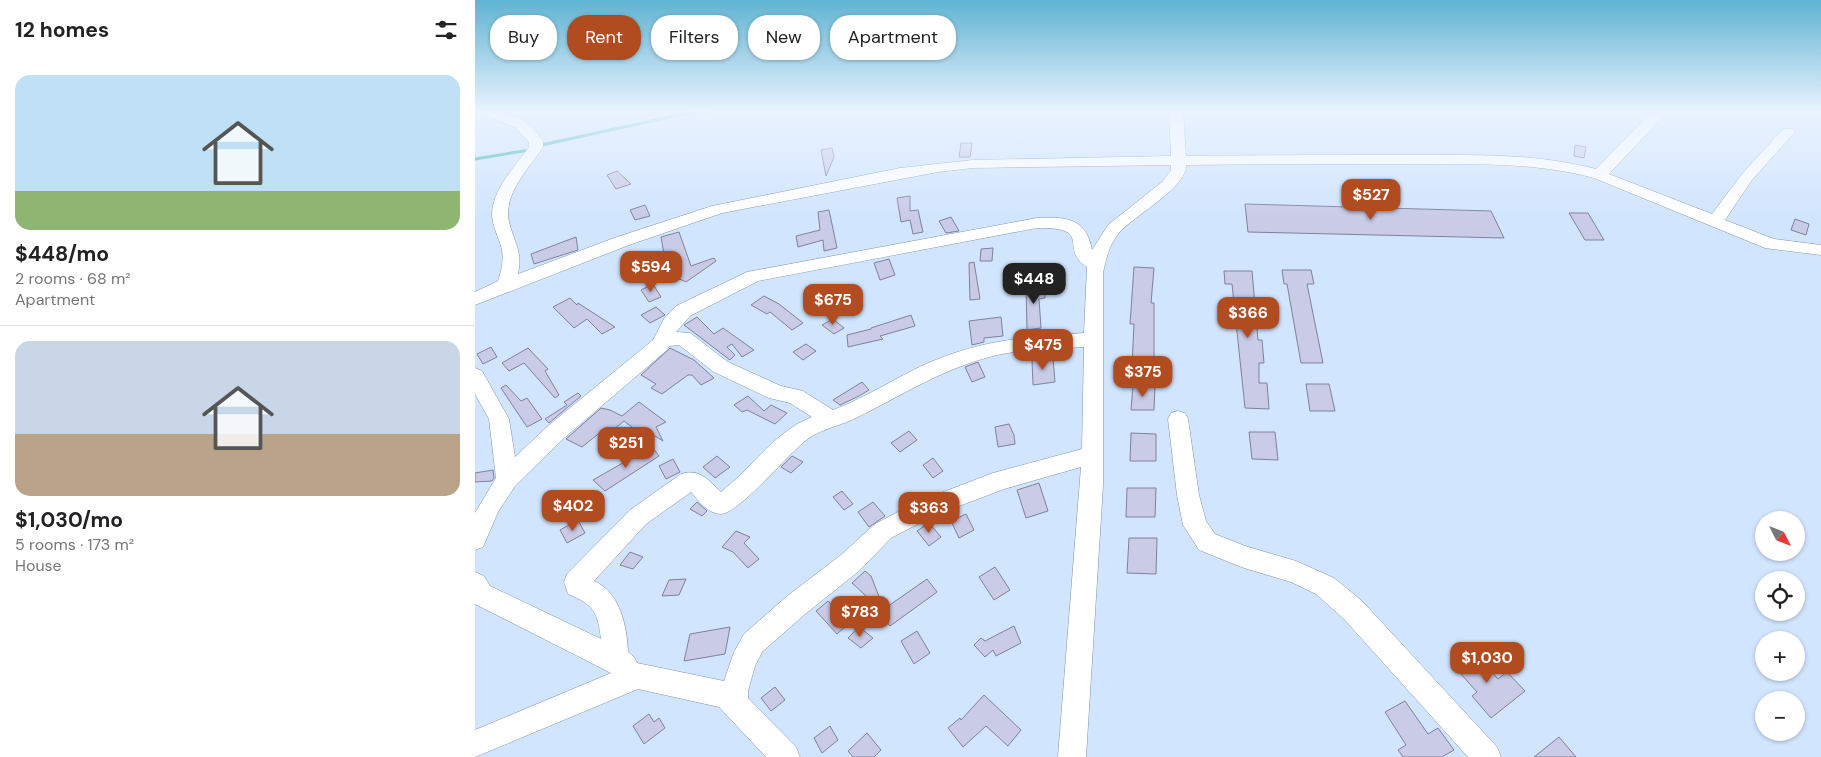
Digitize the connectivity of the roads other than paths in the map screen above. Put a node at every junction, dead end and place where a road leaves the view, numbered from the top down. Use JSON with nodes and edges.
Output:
{"nodes":[{"id":1,"x":536,"y":147,"type":"edge"},
{"id":2,"x":1176,"y":147,"type":"edge"},
{"id":3,"x":1626,"y":147,"type":"edge"},
{"id":4,"x":1774,"y":147,"type":"edge"},
{"id":5,"x":1178,"y":161,"type":"junction"},
{"id":6,"x":1599,"y":175,"type":"junction"},
{"id":7,"x":1715,"y":222,"type":"junction"},
{"id":8,"x":1821,"y":250,"type":"edge"},
{"id":9,"x":1095,"y":264,"type":"junction"},
{"id":10,"x":506,"y":285,"type":"junction"},
{"id":11,"x":475,"y":299,"type":"edge"},
{"id":12,"x":665,"y":339,"type":"junction"},
{"id":13,"x":1092,"y":339,"type":"junction"},
{"id":14,"x":475,"y":376,"type":"edge"},
{"id":15,"x":831,"y":419,"type":"junction"},
{"id":16,"x":1179,"y":419,"type":"dead end"},
{"id":17,"x":1093,"y":455,"type":"junction"},
{"id":18,"x":507,"y":479,"type":"junction"},
{"id":19,"x":475,"y":539,"type":"edge"},
{"id":20,"x":475,"y":584,"type":"edge"},
{"id":21,"x":615,"y":659,"type":"junction"},
{"id":22,"x":638,"y":676,"type":"junction"},
{"id":23,"x":734,"y":704,"type":"junction"},
{"id":24,"x":475,"y":744,"type":"edge"},
{"id":25,"x":785,"y":757,"type":"edge"},
{"id":26,"x":1072,"y":757,"type":"edge"},
{"id":27,"x":1487,"y":757,"type":"edge"}],
"edges":[{"from":1,"to":10,"type":"street"},
{"from":2,"to":5,"type":"street"},
{"from":3,"to":6,"type":"street"},
{"from":4,"to":7,"type":"street"},
{"from":5,"to":6,"type":"street"},
{"from":5,"to":9,"type":"street"},
{"from":5,"to":10,"type":"street"},
{"from":6,"to":7,"type":"street"},
{"from":7,"to":8,"type":"street"},
{"from":9,"to":12,"type":"street"},
{"from":9,"to":13,"type":"street"},
{"from":10,"to":11,"type":"street"},
{"from":12,"to":15,"type":"street"},
{"from":12,"to":18,"type":"street"},
{"from":13,"to":15,"type":"street"},
{"from":13,"to":17,"type":"street"},
{"from":14,"to":18,"type":"street"},
{"from":15,"to":21,"type":"street"},
{"from":16,"to":27,"type":"street"},
{"from":17,"to":23,"type":"street"},
{"from":17,"to":26,"type":"street"},
{"from":18,"to":19,"type":"street"},
{"from":20,"to":21,"type":"street"},
{"from":21,"to":22,"type":"street"},
{"from":22,"to":23,"type":"street"},
{"from":22,"to":24,"type":"street"},
{"from":23,"to":25,"type":"street"}]}
